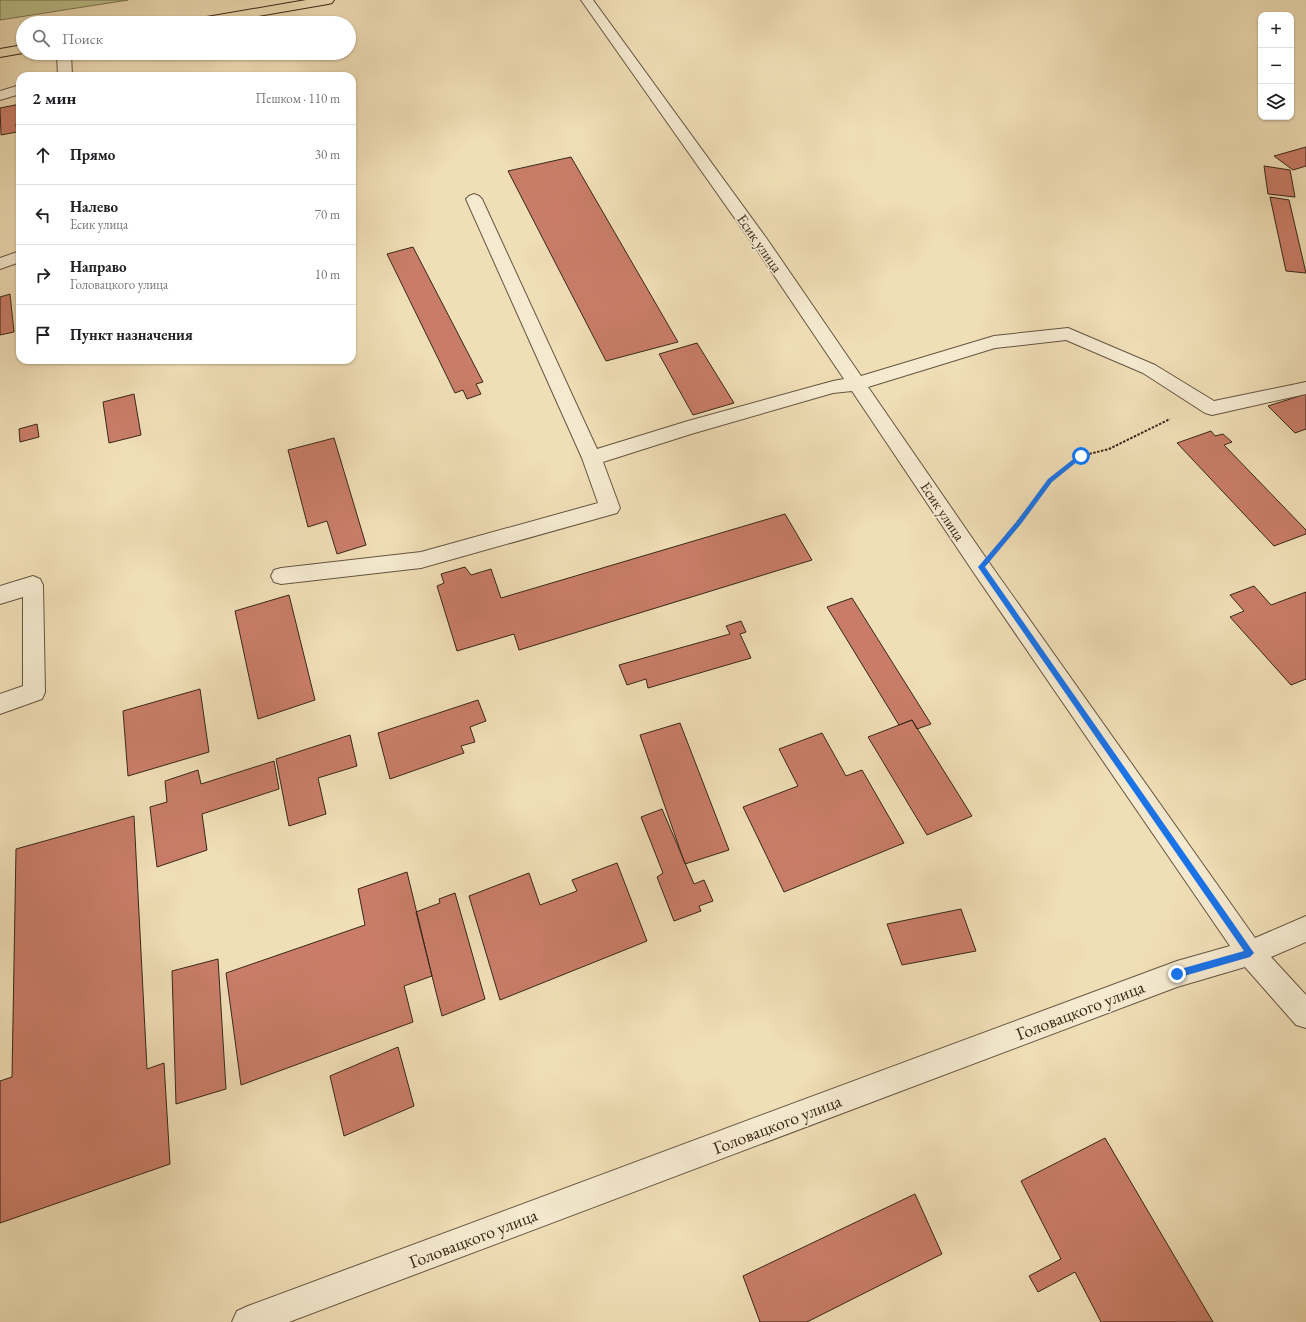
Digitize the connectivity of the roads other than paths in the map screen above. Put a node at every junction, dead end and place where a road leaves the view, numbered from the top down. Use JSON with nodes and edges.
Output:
{"nodes":[{"id":1,"x":328,"y":0,"type":"edge"},
{"id":2,"x":587,"y":0,"type":"edge"},
{"id":3,"x":235,"y":16,"type":"edge"},
{"id":4,"x":16,"y":50,"type":"edge"},
{"id":5,"x":0,"y":52,"type":"edge"},
{"id":6,"x":64,"y":60,"type":"edge"},
{"id":7,"x":65,"y":72,"type":"edge"},
{"id":8,"x":16,"y":90,"type":"edge"},
{"id":9,"x":0,"y":96,"type":"edge"},
{"id":10,"x":474,"y":199,"type":"dead end"},
{"id":11,"x":16,"y":258,"type":"edge"},
{"id":12,"x":0,"y":264,"type":"edge"},
{"id":13,"x":856,"y":384,"type":"junction"},
{"id":14,"x":1306,"y":388,"type":"edge"},
{"id":15,"x":592,"y":458,"type":"junction"},
{"id":16,"x":281,"y":576,"type":"dead end"},
{"id":17,"x":0,"y":595,"type":"edge"},
{"id":18,"x":0,"y":704,"type":"edge"},
{"id":19,"x":1306,"y":929,"type":"edge"},
{"id":20,"x":1250,"y":953,"type":"junction"},
{"id":21,"x":1306,"y":1015,"type":"edge"},
{"id":22,"x":248,"y":1322,"type":"edge"}],
"edges":[{"from":1,"to":3,"type":"main road"},
{"from":2,"to":13,"type":"street","name":"Есик улица"},
{"from":4,"to":5,"type":"main road"},
{"from":6,"to":7,"type":"street"},
{"from":8,"to":9,"type":"street"},
{"from":10,"to":15,"type":"street"},
{"from":11,"to":12,"type":"street"},
{"from":13,"to":14,"type":"street"},
{"from":13,"to":15,"type":"street"},
{"from":13,"to":20,"type":"street","name":"Есик улица"},
{"from":15,"to":16,"type":"street"},
{"from":17,"to":18,"type":"street"},
{"from":19,"to":20,"type":"street","name":"Головацкого улица"},
{"from":20,"to":21,"type":"street","name":"Есик улица"},
{"from":20,"to":22,"type":"street","name":"Головацкого улица"}]}
